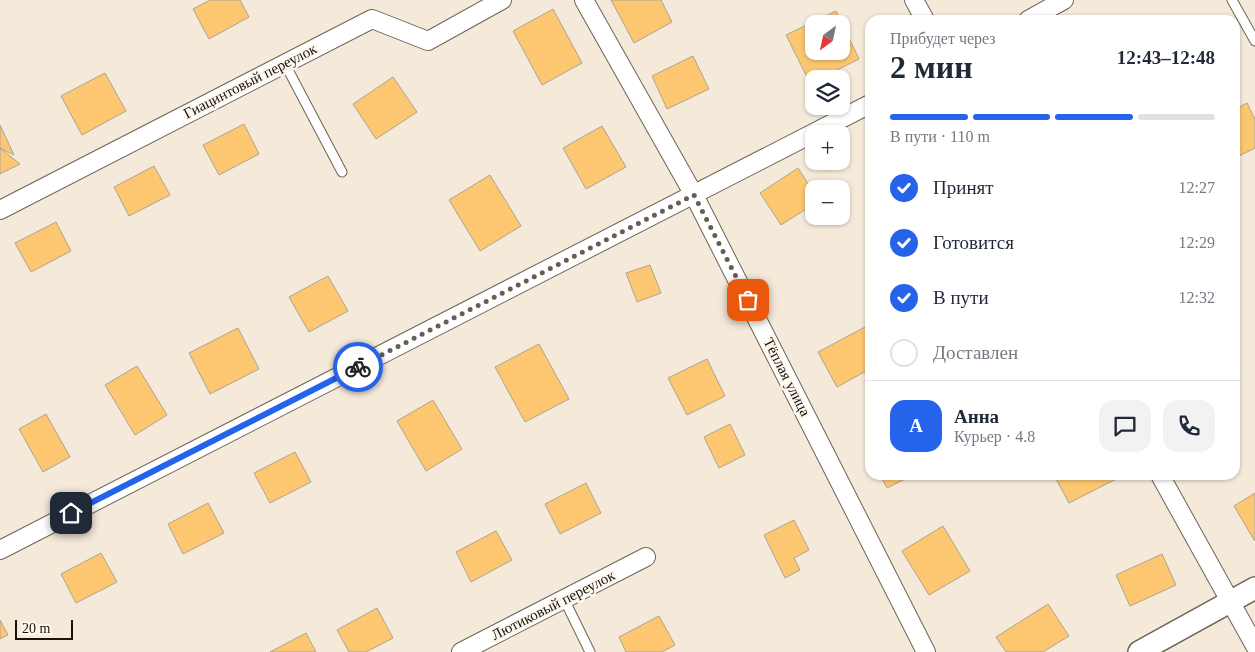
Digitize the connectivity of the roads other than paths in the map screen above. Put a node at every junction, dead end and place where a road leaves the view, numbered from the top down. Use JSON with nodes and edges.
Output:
{"nodes":[{"id":1,"x":502,"y":0,"type":"edge"},
{"id":2,"x":584,"y":0,"type":"edge"},
{"id":3,"x":914,"y":0,"type":"edge"},
{"id":4,"x":1064,"y":0,"type":"edge"},
{"id":5,"x":1232,"y":0,"type":"edge"},
{"id":6,"x":922,"y":15,"type":"edge"},
{"id":7,"x":1037,"y":15,"type":"edge"},
{"id":8,"x":1255,"y":41,"type":"edge"},
{"id":9,"x":285,"y":64,"type":"junction"},
{"id":10,"x":865,"y":107,"type":"edge"},
{"id":11,"x":342,"y":172,"type":"dead end"},
{"id":12,"x":694,"y":195,"type":"junction"},
{"id":13,"x":0,"y":210,"type":"edge"},
{"id":14,"x":1163,"y":480,"type":"edge"},
{"id":15,"x":0,"y":550,"type":"edge"},
{"id":16,"x":646,"y":557,"type":"dead end"},
{"id":17,"x":1255,"y":588,"type":"edge"},
{"id":18,"x":564,"y":599,"type":"junction"},
{"id":19,"x":1230,"y":600,"type":"junction"},
{"id":20,"x":1255,"y":646,"type":"edge"},
{"id":21,"x":461,"y":652,"type":"edge"},
{"id":22,"x":590,"y":652,"type":"edge"},
{"id":23,"x":926,"y":652,"type":"edge"},
{"id":24,"x":1139,"y":652,"type":"edge"}],
"edges":[{"from":1,"to":9,"type":"street","name":"Гиацинтовый переулок"},
{"from":2,"to":12,"type":"street","name":"Тёплая улица"},
{"from":3,"to":6,"type":"street"},
{"from":4,"to":7,"type":"street"},
{"from":5,"to":8,"type":"lane"},
{"from":9,"to":11,"type":"lane"},
{"from":9,"to":13,"type":"street","name":"Гиацинтовый переулок"},
{"from":10,"to":12,"type":"street"},
{"from":12,"to":15,"type":"street"},
{"from":12,"to":23,"type":"street","name":"Тёплая улица"},
{"from":14,"to":19,"type":"street"},
{"from":16,"to":18,"type":"street","name":"Лютиковый переулок"},
{"from":17,"to":19,"type":"street"},
{"from":18,"to":21,"type":"street","name":"Лютиковый переулок"},
{"from":18,"to":22,"type":"lane"},
{"from":19,"to":20,"type":"street"},
{"from":19,"to":24,"type":"street"}]}
